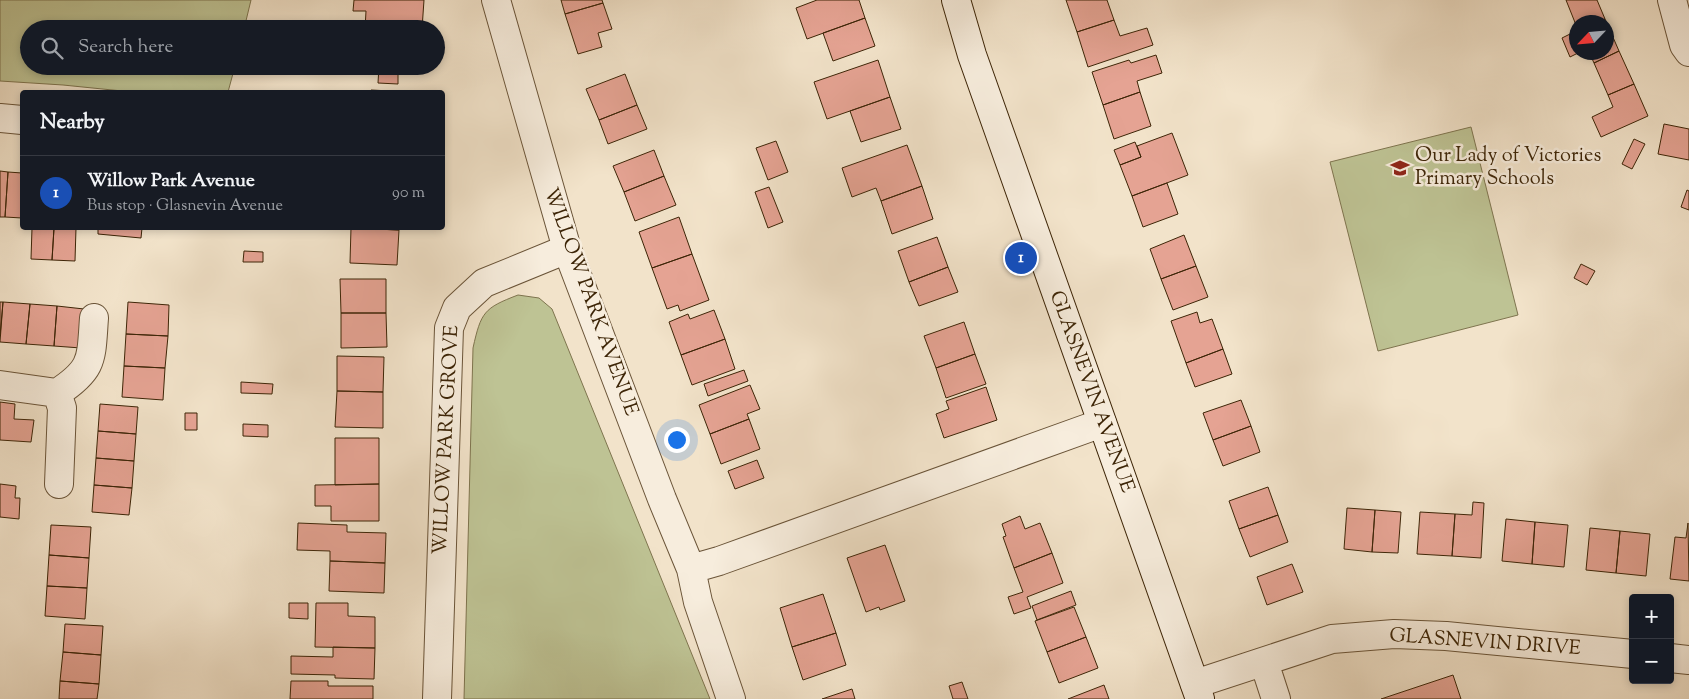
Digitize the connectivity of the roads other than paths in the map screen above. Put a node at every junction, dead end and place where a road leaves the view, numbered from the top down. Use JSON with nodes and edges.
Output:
{"nodes":[{"id":1,"x":496,"y":0,"type":"edge"},
{"id":2,"x":956,"y":0,"type":"edge"},
{"id":3,"x":1672,"y":0,"type":"edge"},
{"id":4,"x":1689,"y":52,"type":"edge"},
{"id":5,"x":0,"y":118,"type":"edge"},
{"id":6,"x":20,"y":120,"type":"edge"},
{"id":7,"x":567,"y":249,"type":"junction"},
{"id":8,"x":94,"y":318,"type":"dead end"},
{"id":9,"x":0,"y":385,"type":"edge"},
{"id":10,"x":57,"y":393,"type":"junction"},
{"id":11,"x":1102,"y":423,"type":"junction"},
{"id":12,"x":59,"y":484,"type":"dead end"},
{"id":13,"x":691,"y":569,"type":"junction"},
{"id":14,"x":1629,"y":654,"type":"edge"},
{"id":15,"x":1674,"y":658,"type":"edge"},
{"id":16,"x":1689,"y":660,"type":"edge"},
{"id":17,"x":1264,"y":662,"type":"junction"},
{"id":18,"x":1198,"y":692,"type":"edge"},
{"id":19,"x":437,"y":699,"type":"edge"},
{"id":20,"x":731,"y":699,"type":"edge"},
{"id":21,"x":1276,"y":699,"type":"edge"}],
"edges":[{"from":1,"to":7,"type":"street","name":"WILLOW PARK AVENUE"},
{"from":2,"to":11,"type":"street","name":"GLASNEVIN AVENUE"},
{"from":3,"to":4,"type":"street"},
{"from":5,"to":6,"type":"street"},
{"from":7,"to":13,"type":"street","name":"WILLOW PARK AVENUE"},
{"from":7,"to":19,"type":"street","name":"WILLOW PARK GROVE"},
{"from":8,"to":10,"type":"street"},
{"from":9,"to":10,"type":"street"},
{"from":10,"to":12,"type":"street"},
{"from":11,"to":13,"type":"street"},
{"from":11,"to":18,"type":"street","name":"GLASNEVIN AVENUE"},
{"from":13,"to":20,"type":"street","name":"WILLOW PARK AVENUE"},
{"from":14,"to":17,"type":"street","name":"GLASNEVIN DRIVE"},
{"from":15,"to":16,"type":"street"},
{"from":17,"to":18,"type":"street","name":"GLASNEVIN DRIVE"},
{"from":17,"to":21,"type":"street"}]}
